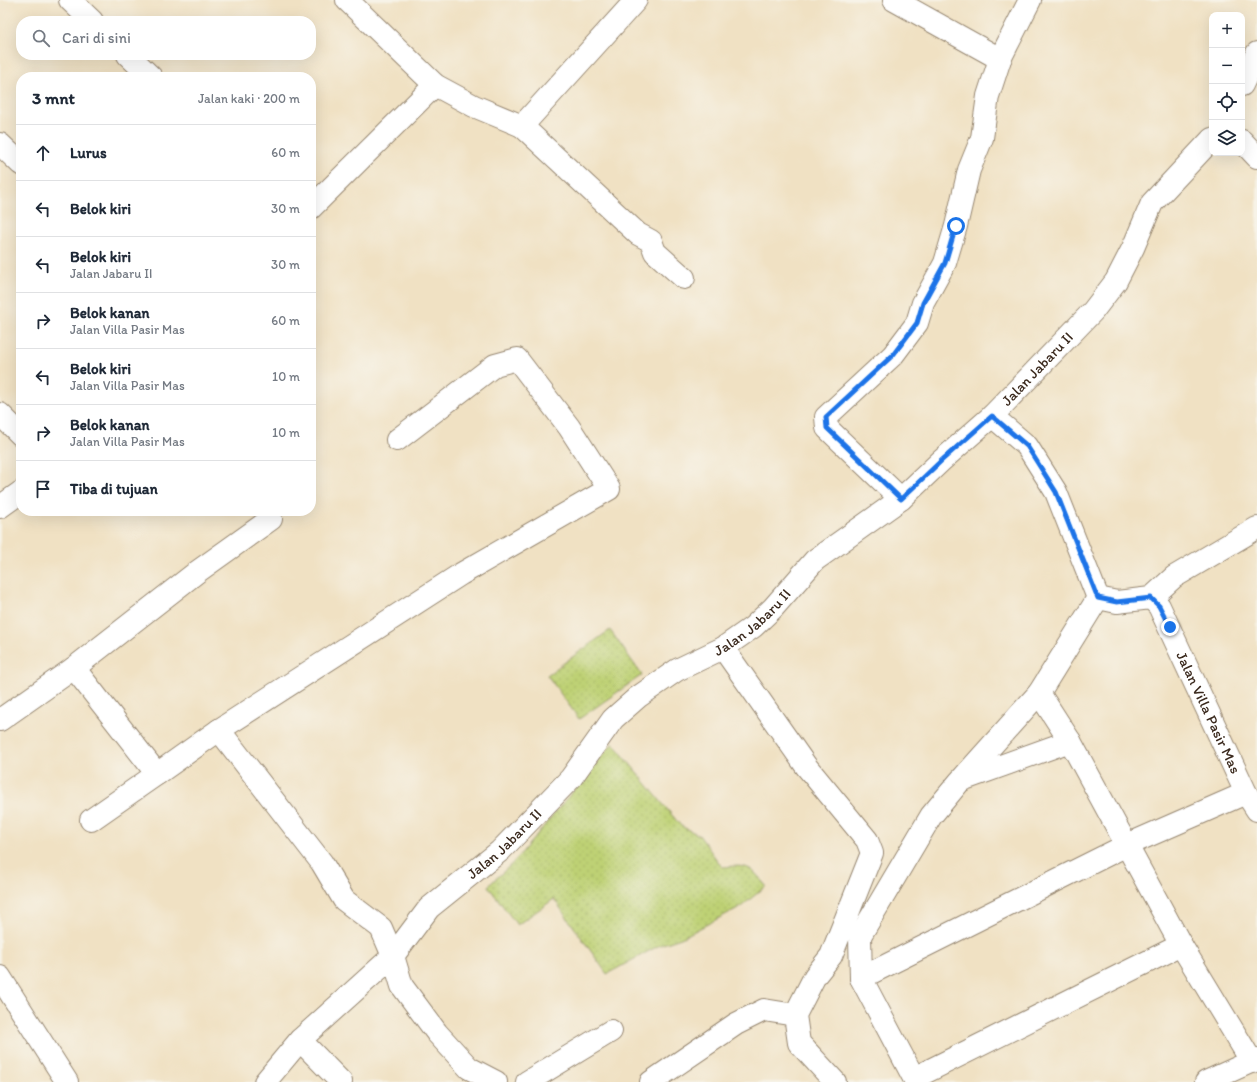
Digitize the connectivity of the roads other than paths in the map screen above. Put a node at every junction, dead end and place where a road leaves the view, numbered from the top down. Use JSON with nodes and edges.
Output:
{"nodes":[{"id":1,"x":70,"y":0,"type":"edge"},
{"id":2,"x":347,"y":0,"type":"edge"},
{"id":3,"x":636,"y":0,"type":"edge"},
{"id":4,"x":894,"y":0,"type":"edge"},
{"id":5,"x":1030,"y":0,"type":"edge"},
{"id":6,"x":87,"y":16,"type":"edge"},
{"id":7,"x":1257,"y":53,"type":"edge"},
{"id":8,"x":1000,"y":59,"type":"junction"},
{"id":9,"x":133,"y":60,"type":"edge"},
{"id":10,"x":146,"y":72,"type":"edge"},
{"id":11,"x":1242,"y":84,"type":"edge"},
{"id":12,"x":435,"y":85,"type":"junction"},
{"id":13,"x":522,"y":126,"type":"junction"},
{"id":14,"x":1209,"y":143,"type":"edge"},
{"id":15,"x":0,"y":144,"type":"edge"},
{"id":16,"x":1245,"y":144,"type":"edge"},
{"id":17,"x":1257,"y":157,"type":"edge"},
{"id":18,"x":16,"y":159,"type":"edge"},
{"id":19,"x":316,"y":203,"type":"edge"},
{"id":20,"x":684,"y":278,"type":"dead end"},
{"id":21,"x":0,"y":414,"type":"edge"},
{"id":22,"x":992,"y":416,"type":"junction"},
{"id":23,"x":16,"y":430,"type":"edge"},
{"id":24,"x":397,"y":440,"type":"dead end"},
{"id":25,"x":16,"y":496,"type":"edge"},
{"id":26,"x":901,"y":499,"type":"junction"},
{"id":27,"x":0,"y":508,"type":"edge"},
{"id":28,"x":271,"y":519,"type":"dead end"},
{"id":29,"x":1257,"y":528,"type":"edge"},
{"id":30,"x":1098,"y":598,"type":"junction"},
{"id":31,"x":1151,"y":598,"type":"junction"},
{"id":32,"x":723,"y":648,"type":"junction"},
{"id":33,"x":74,"y":668,"type":"junction"},
{"id":34,"x":1039,"y":693,"type":"junction"},
{"id":35,"x":0,"y":720,"type":"edge"},
{"id":36,"x":218,"y":730,"type":"junction"},
{"id":37,"x":1070,"y":741,"type":"junction"},
{"id":38,"x":157,"y":774,"type":"junction"},
{"id":39,"x":960,"y":781,"type":"junction"},
{"id":40,"x":1251,"y":802,"type":"edge"},
{"id":41,"x":91,"y":820,"type":"dead end"},
{"id":42,"x":1127,"y":845,"type":"junction"},
{"id":43,"x":1181,"y":945,"type":"junction"},
{"id":44,"x":393,"y":956,"type":"junction"},
{"id":45,"x":0,"y":977,"type":"edge"},
{"id":46,"x":861,"y":978,"type":"junction"},
{"id":47,"x":795,"y":1015,"type":"junction"},
{"id":48,"x":611,"y":1031,"type":"dead end"},
{"id":49,"x":300,"y":1040,"type":"junction"},
{"id":50,"x":1254,"y":1060,"type":"edge"},
{"id":51,"x":915,"y":1080,"type":"edge"},
{"id":52,"x":67,"y":1082,"type":"edge"},
{"id":53,"x":265,"y":1082,"type":"edge"},
{"id":54,"x":342,"y":1082,"type":"edge"},
{"id":55,"x":496,"y":1082,"type":"edge"},
{"id":56,"x":527,"y":1082,"type":"edge"},
{"id":57,"x":651,"y":1082,"type":"edge"},
{"id":58,"x":835,"y":1082,"type":"edge"},
{"id":59,"x":1206,"y":1082,"type":"edge"}],
"edges":[{"from":1,"to":6,"type":"street"},
{"from":2,"to":12,"type":"street"},
{"from":3,"to":13,"type":"street"},
{"from":4,"to":8,"type":"street"},
{"from":5,"to":8,"type":"street"},
{"from":7,"to":11,"type":"street"},
{"from":8,"to":26,"type":"street"},
{"from":9,"to":10,"type":"street"},
{"from":12,"to":13,"type":"street"},
{"from":12,"to":19,"type":"street"},
{"from":13,"to":20,"type":"street"},
{"from":14,"to":22,"type":"street","name":"Jalan Jabaru II"},
{"from":15,"to":18,"type":"street"},
{"from":16,"to":17,"type":"street"},
{"from":21,"to":23,"type":"street"},
{"from":22,"to":26,"type":"street","name":"Jalan Jabaru II"},
{"from":22,"to":30,"type":"street"},
{"from":24,"to":36,"type":"street"},
{"from":25,"to":27,"type":"street"},
{"from":26,"to":32,"type":"street","name":"Jalan Jabaru II"},
{"from":28,"to":33,"type":"street"},
{"from":29,"to":31,"type":"street"},
{"from":30,"to":31,"type":"street"},
{"from":30,"to":34,"type":"street"},
{"from":31,"to":40,"type":"street","name":"Jalan Villa Pasir Mas"},
{"from":32,"to":44,"type":"street","name":"Jalan Jabaru II"},
{"from":32,"to":47,"type":"street"},
{"from":33,"to":35,"type":"street"},
{"from":33,"to":38,"type":"street"},
{"from":34,"to":37,"type":"street"},
{"from":34,"to":39,"type":"street"},
{"from":36,"to":38,"type":"street"},
{"from":36,"to":44,"type":"street"},
{"from":37,"to":39,"type":"street"},
{"from":37,"to":42,"type":"street"},
{"from":38,"to":41,"type":"street"},
{"from":39,"to":46,"type":"street"},
{"from":40,"to":42,"type":"street"},
{"from":42,"to":43,"type":"street"},
{"from":42,"to":46,"type":"street"},
{"from":43,"to":50,"type":"street"},
{"from":43,"to":51,"type":"street"},
{"from":44,"to":49,"type":"street","name":"Jalan Jabaru II"},
{"from":44,"to":55,"type":"street"},
{"from":45,"to":52,"type":"street"},
{"from":46,"to":51,"type":"street"},
{"from":47,"to":57,"type":"street"},
{"from":47,"to":58,"type":"street"},
{"from":48,"to":56,"type":"street"},
{"from":49,"to":53,"type":"street","name":"Jalan Jabaru II"},
{"from":49,"to":54,"type":"street"},
{"from":50,"to":59,"type":"street"}]}
